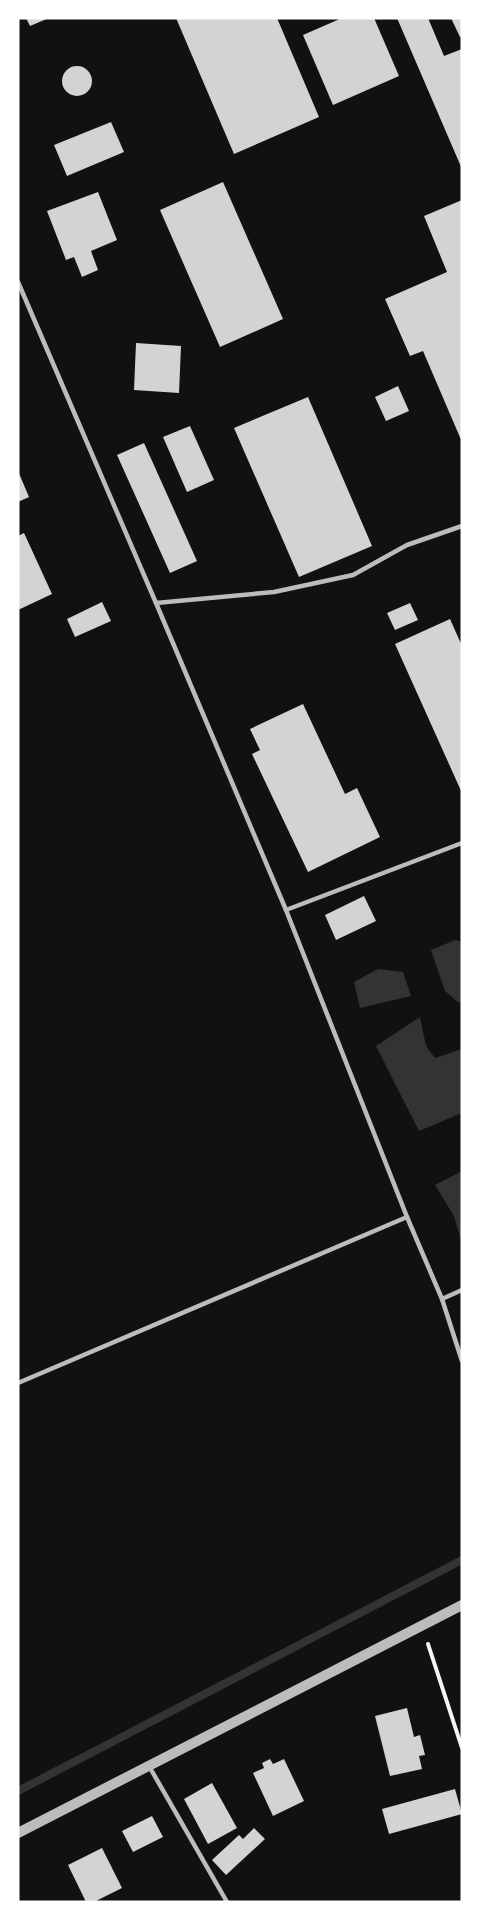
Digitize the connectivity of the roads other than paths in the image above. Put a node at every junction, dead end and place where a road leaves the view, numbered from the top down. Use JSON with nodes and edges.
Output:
{"nodes":[{"id":1,"x":18,"y":282,"type":"edge"},
{"id":2,"x":462,"y":526,"type":"edge"},
{"id":3,"x":156,"y":603,"type":"junction"},
{"id":4,"x":462,"y":843,"type":"edge"},
{"id":5,"x":286,"y":910,"type":"junction"},
{"id":6,"x":407,"y":1217,"type":"junction"},
{"id":7,"x":462,"y":1290,"type":"edge"},
{"id":8,"x":442,"y":1299,"type":"junction"},
{"id":9,"x":462,"y":1361,"type":"edge"},
{"id":10,"x":18,"y":1383,"type":"edge"},
{"id":11,"x":462,"y":1605,"type":"edge"},
{"id":12,"x":149,"y":1766,"type":"junction"},
{"id":13,"x":18,"y":1833,"type":"edge"},
{"id":14,"x":227,"y":1902,"type":"edge"}],
"edges":[{"from":1,"to":3,"type":"lane"},
{"from":2,"to":3,"type":"lane"},
{"from":3,"to":5,"type":"lane"},
{"from":4,"to":5,"type":"lane"},
{"from":5,"to":6,"type":"lane"},
{"from":6,"to":8,"type":"lane"},
{"from":6,"to":10,"type":"lane"},
{"from":7,"to":8,"type":"lane"},
{"from":8,"to":9,"type":"lane"},
{"from":11,"to":12,"type":"street"},
{"from":12,"to":13,"type":"street"},
{"from":12,"to":14,"type":"lane"}]}
